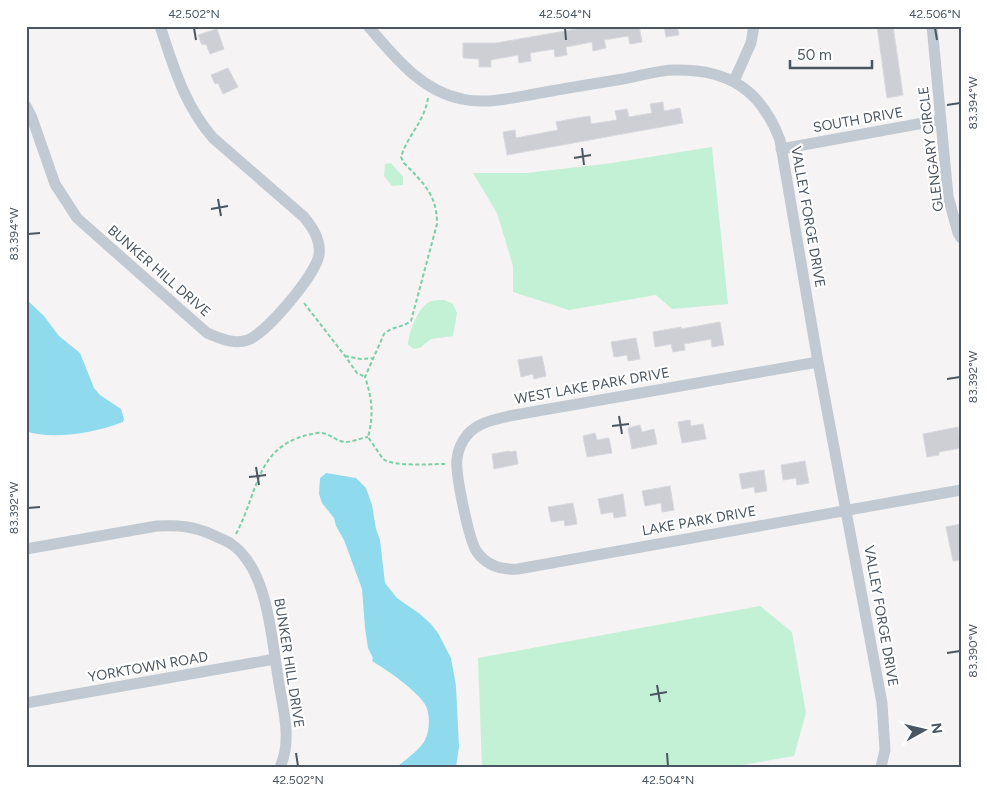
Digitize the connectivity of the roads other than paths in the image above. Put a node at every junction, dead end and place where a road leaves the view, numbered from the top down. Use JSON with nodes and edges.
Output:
{"nodes":[{"id":1,"x":160,"y":26,"type":"edge"},
{"id":2,"x":368,"y":26,"type":"edge"},
{"id":3,"x":754,"y":26,"type":"edge"},
{"id":4,"x":932,"y":26,"type":"edge"},
{"id":5,"x":734,"y":81,"type":"junction"},
{"id":6,"x":26,"y":106,"type":"edge"},
{"id":7,"x":940,"y":120,"type":"junction"},
{"id":8,"x":781,"y":149,"type":"junction"},
{"id":9,"x":961,"y":238,"type":"edge"},
{"id":10,"x":818,"y":362,"type":"junction"},
{"id":11,"x":961,"y":490,"type":"edge"},
{"id":12,"x":846,"y":510,"type":"junction"},
{"id":13,"x":467,"y":524,"type":"joint"},
{"id":14,"x":26,"y":549,"type":"edge"},
{"id":15,"x":275,"y":659,"type":"junction"},
{"id":16,"x":26,"y":704,"type":"edge"},
{"id":17,"x":280,"y":767,"type":"edge"},
{"id":18,"x":881,"y":767,"type":"edge"}],
"edges":[{"from":1,"to":6,"type":"street","name":"BUNKER HILL DRIVE"},
{"from":2,"to":5,"type":"street","name":"VALLEY FORGE DRIVE"},
{"from":3,"to":5,"type":"street"},
{"from":4,"to":7,"type":"street","name":"GLENGARY CIRCLE"},
{"from":5,"to":8,"type":"street","name":"VALLEY FORGE DRIVE"},
{"from":7,"to":8,"type":"street","name":"SOUTH DRIVE"},
{"from":7,"to":9,"type":"street","name":"GLENGARY CIRCLE"},
{"from":8,"to":10,"type":"street","name":"VALLEY FORGE DRIVE"},
{"from":10,"to":12,"type":"street","name":"VALLEY FORGE DRIVE"},
{"from":10,"to":13,"type":"street","name":"WEST LAKE PARK DRIVE"},
{"from":11,"to":12,"type":"street","name":"LAKE PARK DRIVE"},
{"from":12,"to":13,"type":"street","name":"LAKE PARK DRIVE"},
{"from":12,"to":18,"type":"street","name":"VALLEY FORGE DRIVE"},
{"from":14,"to":15,"type":"street","name":"BUNKER HILL DRIVE"},
{"from":15,"to":16,"type":"street","name":"YORKTOWN ROAD"},
{"from":15,"to":17,"type":"street","name":"BUNKER HILL DRIVE"}]}
